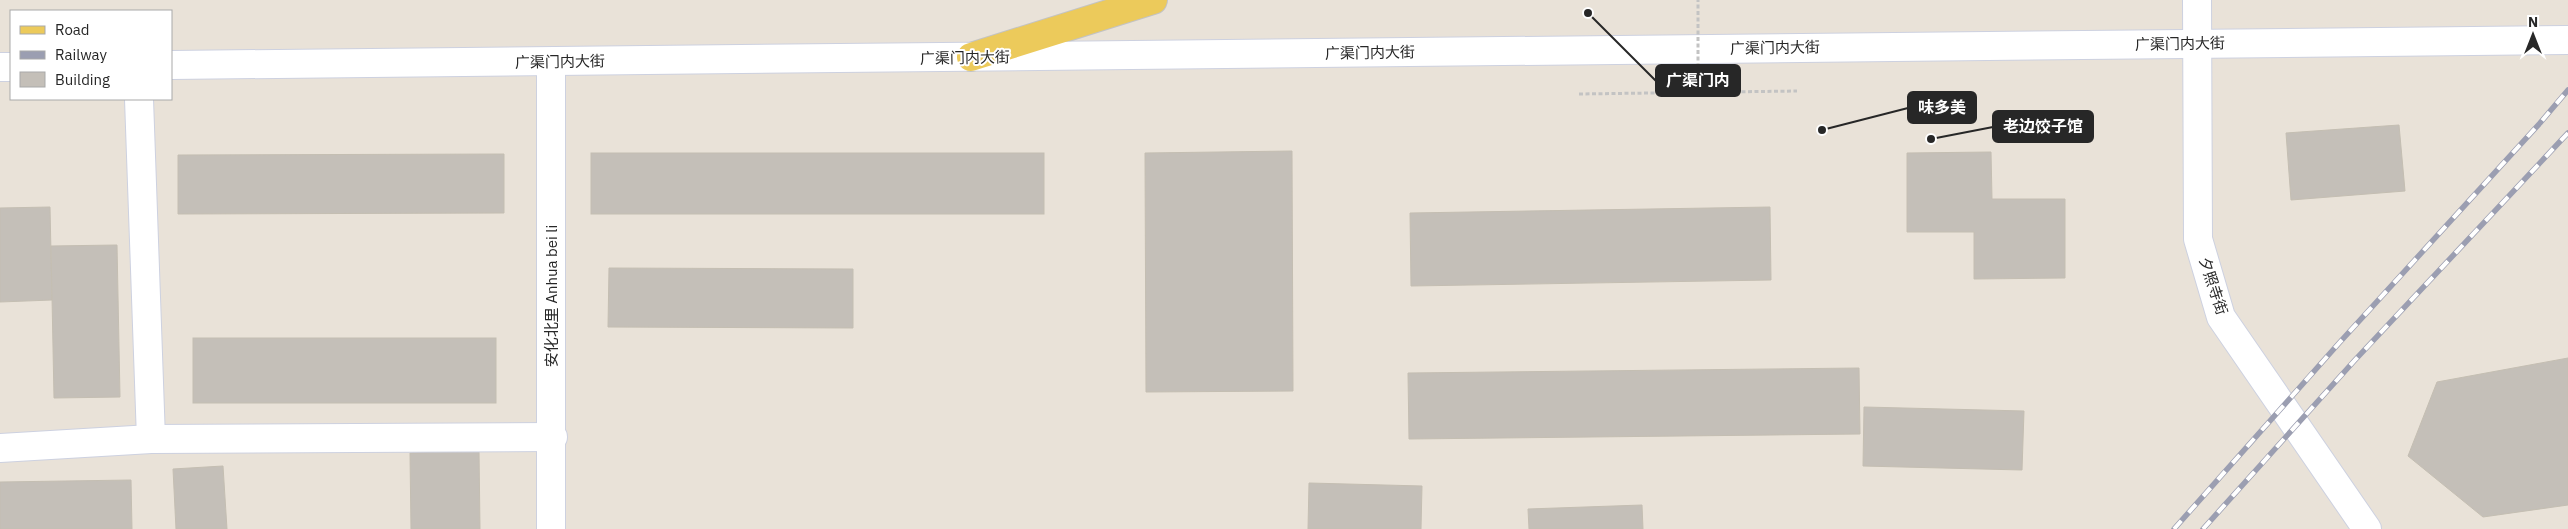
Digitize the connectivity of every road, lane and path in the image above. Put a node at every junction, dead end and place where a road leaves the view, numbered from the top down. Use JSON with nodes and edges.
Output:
{"nodes":[{"id":1,"x":1153,"y":0,"type":"edge"},
{"id":2,"x":1698,"y":0,"type":"edge"},
{"id":3,"x":2197,"y":0,"type":"edge"},
{"id":4,"x":2568,"y":40,"type":"edge"},
{"id":5,"x":2197,"y":44,"type":"junction"},
{"id":6,"x":971,"y":58,"type":"junction"},
{"id":7,"x":551,"y":62,"type":"junction"},
{"id":8,"x":172,"y":66,"type":"edge"},
{"id":9,"x":1797,"y":91,"type":"dead end"},
{"id":10,"x":1698,"y":92,"type":"junction"},
{"id":11,"x":1579,"y":94,"type":"dead end"},
{"id":12,"x":139,"y":100,"type":"edge"},
{"id":13,"x":553,"y":437,"type":"junction"},
{"id":14,"x":152,"y":440,"type":"junction"},
{"id":15,"x":0,"y":448,"type":"edge"},
{"id":16,"x":551,"y":529,"type":"edge"},
{"id":17,"x":2368,"y":529,"type":"edge"}],
"edges":[{"from":1,"to":6,"type":"main road"},
{"from":2,"to":10,"type":"path","bridge":true},
{"from":3,"to":5,"type":"street","name":"夕照寺街"},
{"from":4,"to":5,"type":"street","name":"广渠门内大街"},
{"from":5,"to":6,"type":"street","name":"广渠门内大街"},
{"from":5,"to":17,"type":"street","name":"夕照寺街"},
{"from":6,"to":7,"type":"street","name":"广渠门内大街"},
{"from":7,"to":8,"type":"street","name":"广渠门内大街"},
{"from":7,"to":13,"type":"street","name":"安化北里 Anhua bei li"},
{"from":9,"to":10,"type":"path"},
{"from":10,"to":11,"type":"path"},
{"from":12,"to":14,"type":"street"},
{"from":13,"to":14,"type":"street"},
{"from":13,"to":16,"type":"street","name":"安化北里 Anhua bei li"},
{"from":14,"to":15,"type":"street"}]}
